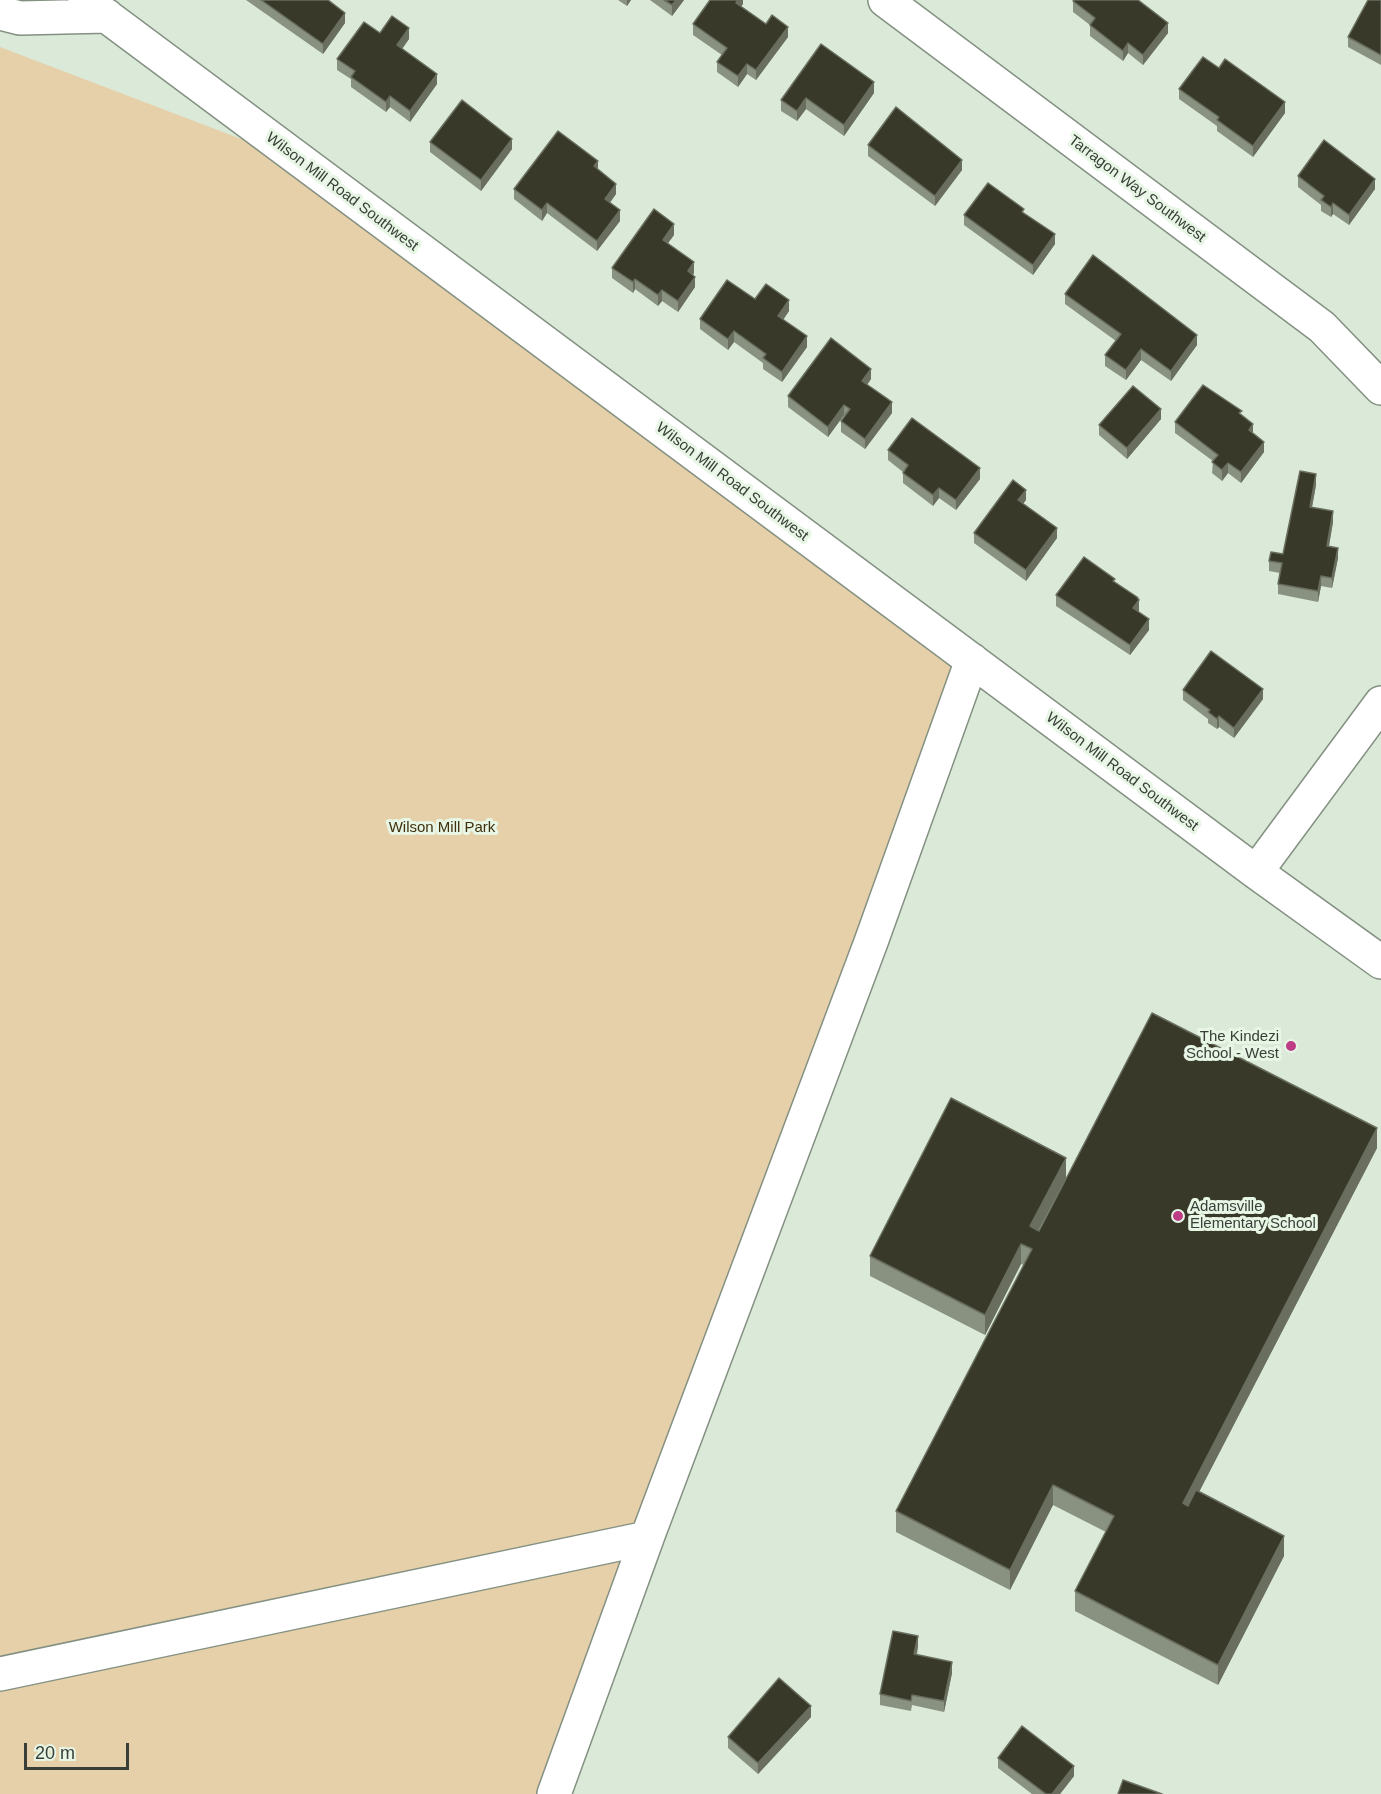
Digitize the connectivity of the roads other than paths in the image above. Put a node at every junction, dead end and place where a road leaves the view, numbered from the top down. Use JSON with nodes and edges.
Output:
{"nodes":[{"id":1,"x":885,"y":0,"type":"edge"},
{"id":2,"x":96,"y":8,"type":"edge"},
{"id":3,"x":0,"y":14,"type":"edge"},
{"id":4,"x":1381,"y":388,"type":"edge"},
{"id":5,"x":972,"y":660,"type":"junction"},
{"id":6,"x":1381,"y":703,"type":"edge"},
{"id":7,"x":1256,"y":872,"type":"junction"},
{"id":8,"x":1381,"y":962,"type":"edge"},
{"id":9,"x":647,"y":1538,"type":"junction"},
{"id":10,"x":0,"y":1674,"type":"edge"},
{"id":11,"x":554,"y":1794,"type":"edge"}],
"edges":[{"from":1,"to":4,"type":"street","name":"Tarragon Way Southwest"},
{"from":2,"to":3,"type":"street"},
{"from":2,"to":5,"type":"street","name":"Wilson Mill Road Southwest"},
{"from":5,"to":7,"type":"street","name":"Wilson Mill Road Southwest"},
{"from":5,"to":9,"type":"street"},
{"from":6,"to":7,"type":"street"},
{"from":7,"to":8,"type":"street","name":"Wilson Mill Road Southwest"},
{"from":9,"to":10,"type":"street"},
{"from":9,"to":11,"type":"street"}]}
